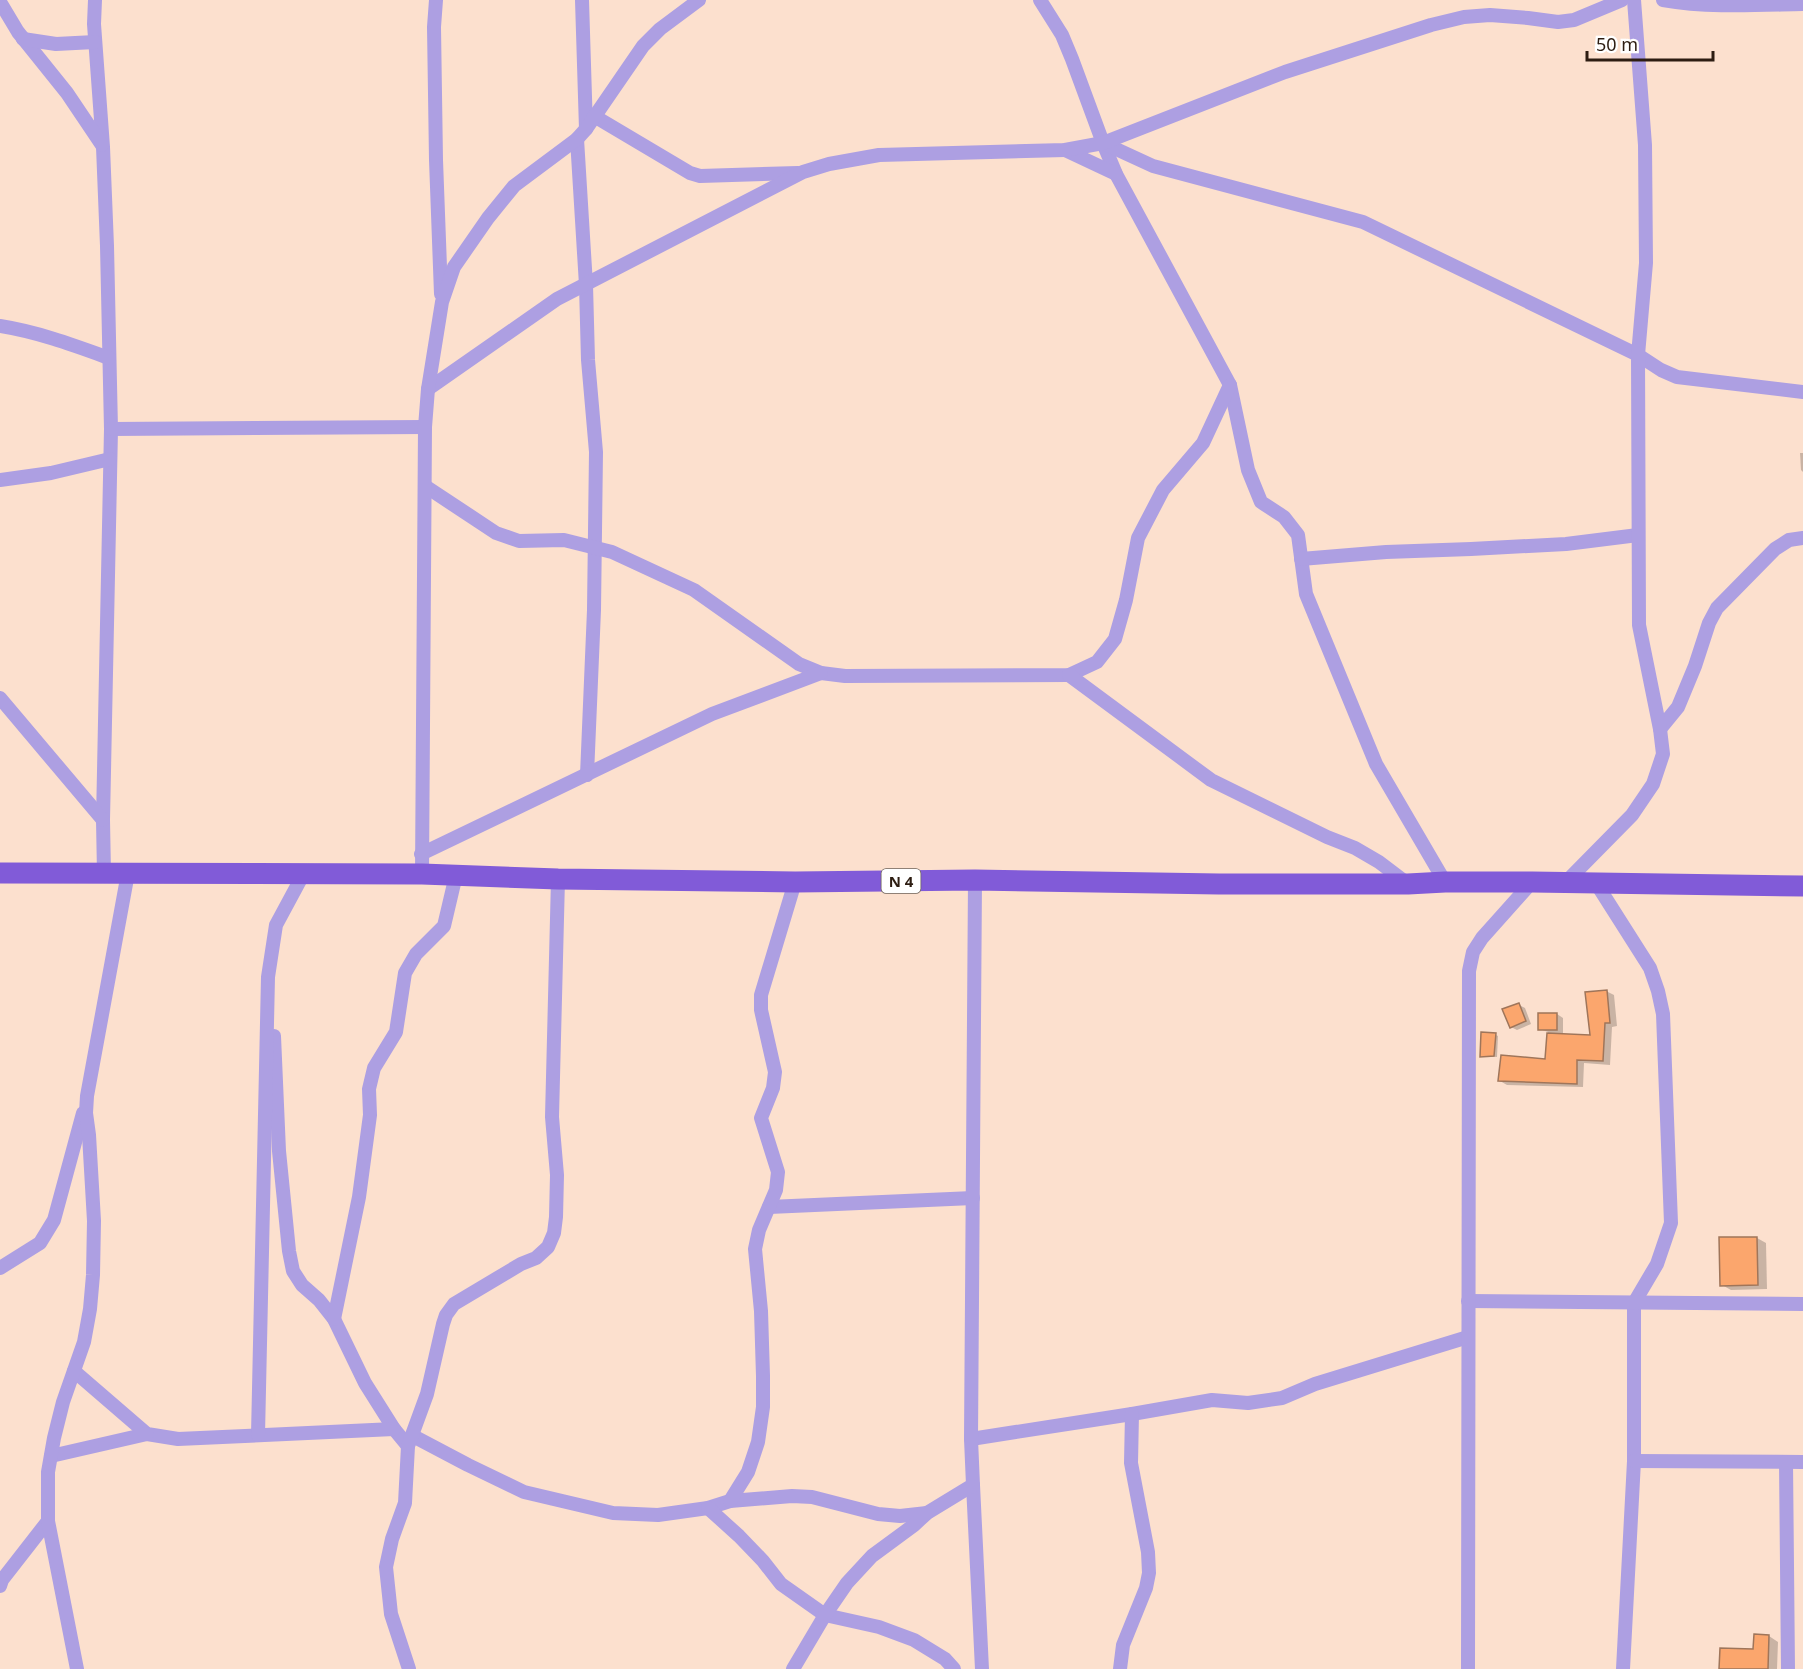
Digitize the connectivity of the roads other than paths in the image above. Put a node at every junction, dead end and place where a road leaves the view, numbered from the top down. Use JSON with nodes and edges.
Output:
{"nodes":[{"id":1,"x":95,"y":0,"type":"edge"},
{"id":2,"x":436,"y":0,"type":"edge"},
{"id":3,"x":582,"y":0,"type":"edge"},
{"id":4,"x":699,"y":0,"type":"edge"},
{"id":5,"x":1040,"y":0,"type":"edge"},
{"id":6,"x":1622,"y":0,"type":"edge"},
{"id":7,"x":1634,"y":0,"type":"edge"},
{"id":8,"x":1663,"y":0,"type":"edge"},
{"id":9,"x":0,"y":2,"type":"edge"},
{"id":10,"x":1803,"y":4,"type":"edge"},
{"id":11,"x":23,"y":39,"type":"junction"},
{"id":12,"x":95,"y":42,"type":"junction"},
{"id":13,"x":594,"y":116,"type":"junction"},
{"id":14,"x":581,"y":134,"type":"junction"},
{"id":15,"x":1102,"y":143,"type":"junction"},
{"id":16,"x":103,"y":147,"type":"junction"},
{"id":17,"x":1065,"y":150,"type":"junction"},
{"id":18,"x":803,"y":172,"type":"junction"},
{"id":19,"x":1116,"y":174,"type":"junction"},
{"id":20,"x":586,"y":285,"type":"junction"},
{"id":21,"x":442,"y":302,"type":"junction"},
{"id":22,"x":0,"y":326,"type":"edge"},
{"id":23,"x":1638,"y":355,"type":"junction"},
{"id":24,"x":109,"y":358,"type":"junction"},
{"id":25,"x":1230,"y":385,"type":"junction"},
{"id":26,"x":428,"y":389,"type":"junction"},
{"id":27,"x":1803,"y":392,"type":"edge"},
{"id":28,"x":425,"y":427,"type":"junction"},
{"id":29,"x":111,"y":429,"type":"junction"},
{"id":30,"x":110,"y":459,"type":"junction"},
{"id":31,"x":0,"y":480,"type":"edge"},
{"id":32,"x":425,"y":486,"type":"junction"},
{"id":33,"x":1638,"y":535,"type":"junction"},
{"id":34,"x":1803,"y":538,"type":"edge"},
{"id":35,"x":594,"y":548,"type":"junction"},
{"id":36,"x":1301,"y":559,"type":"junction"},
{"id":37,"x":821,"y":673,"type":"junction"},
{"id":38,"x":1069,"y":675,"type":"junction"},
{"id":39,"x":0,"y":698,"type":"edge"},
{"id":40,"x":1660,"y":729,"type":"junction"},
{"id":41,"x":587,"y":775,"type":"junction"},
{"id":42,"x":103,"y":819,"type":"junction"},
{"id":43,"x":422,"y":864,"type":"junction"},
{"id":44,"x":0,"y":873,"type":"edge"},
{"id":45,"x":128,"y":873,"type":"junction"},
{"id":46,"x":304,"y":873,"type":"junction"},
{"id":47,"x":104,"y":874,"type":"junction"},
{"id":48,"x":456,"y":875,"type":"junction"},
{"id":49,"x":558,"y":879,"type":"junction"},
{"id":50,"x":975,"y":880,"type":"junction"},
{"id":51,"x":795,"y":882,"type":"junction"},
{"id":52,"x":1445,"y":882,"type":"junction"},
{"id":53,"x":1532,"y":882,"type":"junction"},
{"id":54,"x":1565,"y":883,"type":"junction"},
{"id":55,"x":1596,"y":883,"type":"junction"},
{"id":56,"x":1408,"y":884,"type":"junction"},
{"id":57,"x":1803,"y":886,"type":"edge"},
{"id":58,"x":267,"y":993,"type":"junction"},
{"id":59,"x":87,"y":1096,"type":"junction"},
{"id":60,"x":973,"y":1198,"type":"junction"},
{"id":61,"x":769,"y":1207,"type":"junction"},
{"id":62,"x":0,"y":1268,"type":"edge"},
{"id":63,"x":1468,"y":1301,"type":"junction"},
{"id":64,"x":1634,"y":1303,"type":"junction"},
{"id":65,"x":1803,"y":1304,"type":"edge"},
{"id":66,"x":334,"y":1319,"type":"junction"},
{"id":67,"x":1468,"y":1337,"type":"junction"},
{"id":68,"x":74,"y":1371,"type":"junction"},
{"id":69,"x":1132,"y":1414,"type":"junction"},
{"id":70,"x":394,"y":1429,"type":"junction"},
{"id":71,"x":147,"y":1434,"type":"junction"},
{"id":72,"x":258,"y":1435,"type":"junction"},
{"id":73,"x":971,"y":1439,"type":"junction"},
{"id":74,"x":410,"y":1441,"type":"junction"},
{"id":75,"x":51,"y":1456,"type":"junction"},
{"id":76,"x":1634,"y":1461,"type":"junction"},
{"id":77,"x":1786,"y":1462,"type":"junction"},
{"id":78,"x":1803,"y":1462,"type":"edge"},
{"id":79,"x":973,"y":1485,"type":"junction"},
{"id":80,"x":730,"y":1501,"type":"junction"},
{"id":81,"x":708,"y":1509,"type":"junction"},
{"id":82,"x":927,"y":1513,"type":"junction"},
{"id":83,"x":48,"y":1521,"type":"junction"},
{"id":84,"x":0,"y":1586,"type":"edge"},
{"id":85,"x":825,"y":1615,"type":"junction"},
{"id":86,"x":77,"y":1669,"type":"edge"},
{"id":87,"x":409,"y":1669,"type":"edge"},
{"id":88,"x":793,"y":1669,"type":"edge"},
{"id":89,"x":954,"y":1669,"type":"edge"},
{"id":90,"x":982,"y":1669,"type":"edge"},
{"id":91,"x":1120,"y":1669,"type":"edge"},
{"id":92,"x":1468,"y":1669,"type":"edge"},
{"id":93,"x":1623,"y":1669,"type":"edge"},
{"id":94,"x":1788,"y":1669,"type":"edge"}],
"edges":[{"from":1,"to":12,"type":"street"},
{"from":2,"to":21,"type":"street"},
{"from":3,"to":14,"type":"street"},
{"from":4,"to":13,"type":"street"},
{"from":5,"to":15,"type":"street"},
{"from":6,"to":15,"type":"street"},
{"from":7,"to":23,"type":"street"},
{"from":8,"to":10,"type":"street"},
{"from":9,"to":11,"type":"street"},
{"from":11,"to":12,"type":"street"},
{"from":11,"to":16,"type":"street"},
{"from":12,"to":16,"type":"street"},
{"from":13,"to":14,"type":"street"},
{"from":13,"to":18,"type":"street"},
{"from":14,"to":20,"type":"street"},
{"from":14,"to":21,"type":"street"},
{"from":15,"to":17,"type":"street"},
{"from":15,"to":19,"type":"street"},
{"from":15,"to":23,"type":"street"},
{"from":16,"to":24,"type":"street"},
{"from":17,"to":18,"type":"street"},
{"from":17,"to":19,"type":"street"},
{"from":18,"to":20,"type":"street"},
{"from":19,"to":25,"type":"street"},
{"from":20,"to":26,"type":"street"},
{"from":20,"to":35,"type":"street"},
{"from":21,"to":26,"type":"street"},
{"from":22,"to":24,"type":"street"},
{"from":23,"to":27,"type":"street"},
{"from":23,"to":33,"type":"street"},
{"from":24,"to":29,"type":"street"},
{"from":25,"to":36,"type":"street"},
{"from":25,"to":38,"type":"street"},
{"from":26,"to":28,"type":"street"},
{"from":28,"to":29,"type":"street"},
{"from":28,"to":32,"type":"street"},
{"from":29,"to":30,"type":"street"},
{"from":30,"to":31,"type":"street"},
{"from":30,"to":42,"type":"street"},
{"from":32,"to":35,"type":"street"},
{"from":32,"to":43,"type":"street"},
{"from":33,"to":36,"type":"street"},
{"from":33,"to":40,"type":"street"},
{"from":34,"to":40,"type":"street"},
{"from":35,"to":37,"type":"street"},
{"from":35,"to":41,"type":"street"},
{"from":36,"to":52,"type":"street"},
{"from":37,"to":38,"type":"street"},
{"from":37,"to":41,"type":"street"},
{"from":38,"to":56,"type":"street"},
{"from":39,"to":42,"type":"street"},
{"from":40,"to":54,"type":"street"},
{"from":41,"to":43,"type":"street"},
{"from":42,"to":47,"type":"street"},
{"from":43,"to":46,"type":"main road","number":"N 4"},
{"from":43,"to":48,"type":"main road","number":"N 4"},
{"from":44,"to":47,"type":"main road","number":"N 4"},
{"from":45,"to":46,"type":"main road","number":"N 4"},
{"from":45,"to":47,"type":"main road","number":"N 4"},
{"from":45,"to":59,"type":"street"},
{"from":46,"to":58,"type":"street"},
{"from":48,"to":49,"type":"main road","number":"N 4"},
{"from":48,"to":66,"type":"street"},
{"from":49,"to":51,"type":"main road","number":"N 4"},
{"from":49,"to":74,"type":"street"},
{"from":50,"to":51,"type":"main road","number":"N 4"},
{"from":50,"to":56,"type":"main road","number":"N 4"},
{"from":50,"to":60,"type":"street"},
{"from":51,"to":61,"type":"street"},
{"from":52,"to":53,"type":"main road","number":"N 4"},
{"from":52,"to":56,"type":"main road","number":"N 4"},
{"from":53,"to":54,"type":"main road","number":"N 4"},
{"from":53,"to":63,"type":"street"},
{"from":54,"to":55,"type":"main road","number":"N 4"},
{"from":55,"to":57,"type":"main road","number":"N 4"},
{"from":55,"to":64,"type":"street"},
{"from":58,"to":66,"type":"street"},
{"from":58,"to":72,"type":"street"},
{"from":59,"to":62,"type":"street"},
{"from":59,"to":68,"type":"street"},
{"from":60,"to":61,"type":"street"},
{"from":60,"to":73,"type":"street"},
{"from":61,"to":80,"type":"street"},
{"from":63,"to":64,"type":"street"},
{"from":63,"to":67,"type":"street"},
{"from":64,"to":65,"type":"street"},
{"from":64,"to":76,"type":"street"},
{"from":66,"to":70,"type":"street"},
{"from":67,"to":69,"type":"street"},
{"from":67,"to":92,"type":"street"},
{"from":68,"to":71,"type":"street"},
{"from":68,"to":75,"type":"street"},
{"from":69,"to":73,"type":"street"},
{"from":69,"to":91,"type":"street"},
{"from":70,"to":72,"type":"street"},
{"from":70,"to":74,"type":"street"},
{"from":71,"to":72,"type":"street"},
{"from":71,"to":75,"type":"street"},
{"from":73,"to":79,"type":"street"},
{"from":74,"to":81,"type":"street"},
{"from":74,"to":87,"type":"street"},
{"from":75,"to":83,"type":"street"},
{"from":76,"to":77,"type":"street"},
{"from":76,"to":93,"type":"street"},
{"from":77,"to":78,"type":"street"},
{"from":77,"to":94,"type":"street"},
{"from":79,"to":82,"type":"street"},
{"from":79,"to":90,"type":"street"},
{"from":80,"to":81,"type":"street"},
{"from":80,"to":82,"type":"street"},
{"from":81,"to":85,"type":"street"},
{"from":82,"to":85,"type":"street"},
{"from":83,"to":84,"type":"street"},
{"from":83,"to":86,"type":"street"},
{"from":85,"to":88,"type":"street"},
{"from":85,"to":89,"type":"street"}]}
